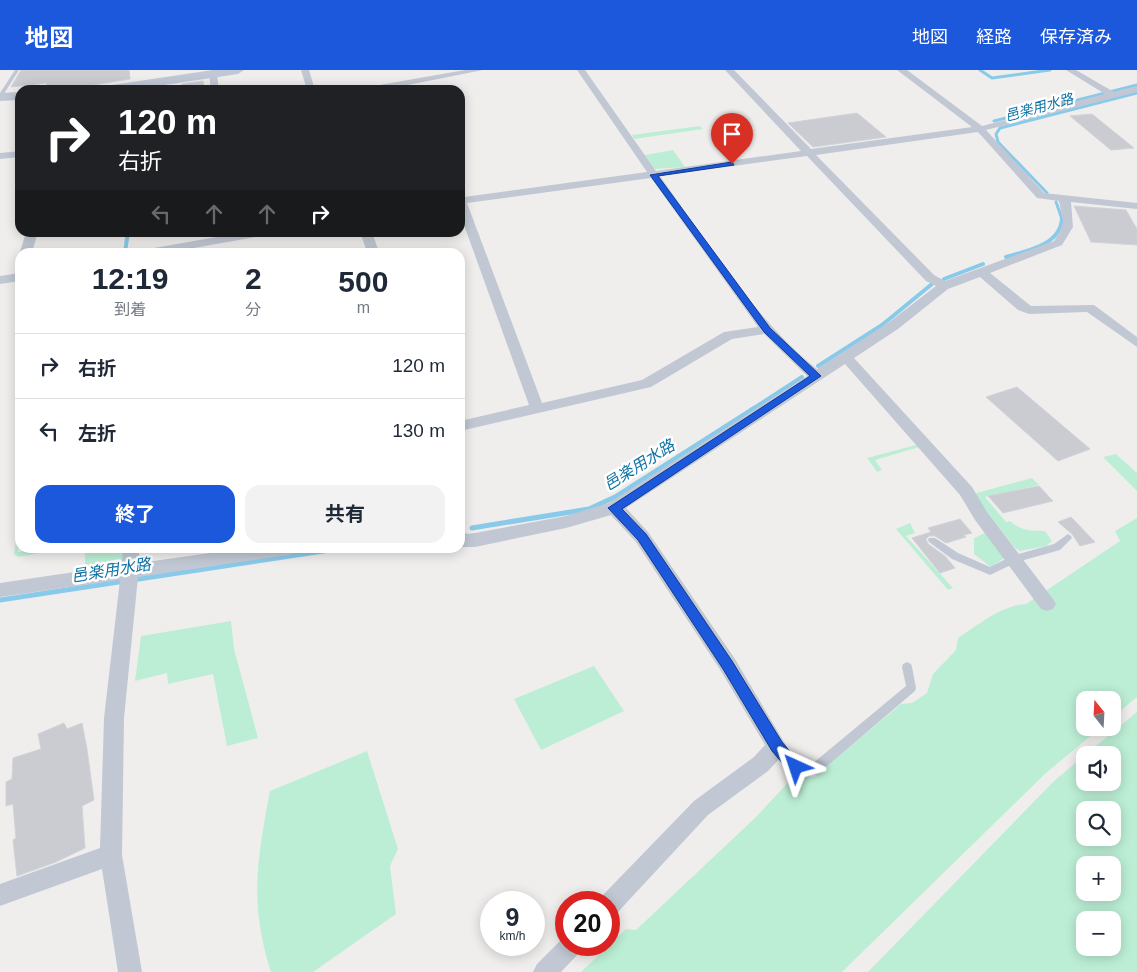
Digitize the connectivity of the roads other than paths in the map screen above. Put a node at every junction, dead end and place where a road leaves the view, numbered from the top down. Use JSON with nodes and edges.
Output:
{"nodes":[{"id":1,"x":17,"y":70,"type":"edge"},
{"id":2,"x":238,"y":70,"type":"edge"},
{"id":3,"x":304,"y":70,"type":"edge"},
{"id":4,"x":479,"y":70,"type":"edge"},
{"id":5,"x":581,"y":70,"type":"edge"},
{"id":6,"x":729,"y":70,"type":"edge"},
{"id":7,"x":901,"y":70,"type":"edge"},
{"id":8,"x":1070,"y":70,"type":"edge"},
{"id":9,"x":183,"y":74,"type":"edge"},
{"id":10,"x":213,"y":74,"type":"junction"},
{"id":11,"x":130,"y":85,"type":"edge"},
{"id":12,"x":214,"y":85,"type":"edge"},
{"id":13,"x":309,"y":85,"type":"edge"},
{"id":14,"x":417,"y":85,"type":"edge"},
{"id":15,"x":1137,"y":89,"type":"edge"},
{"id":16,"x":1112,"y":95,"type":"junction"},
{"id":17,"x":15,"y":96,"type":"edge"},
{"id":18,"x":0,"y":97,"type":"edge"},
{"id":19,"x":980,"y":129,"type":"junction"},
{"id":20,"x":810,"y":153,"type":"junction"},
{"id":21,"x":15,"y":154,"type":"edge"},
{"id":22,"x":0,"y":156,"type":"edge"},
{"id":23,"x":653,"y":175,"type":"junction"},
{"id":24,"x":1064,"y":198,"type":"junction"},
{"id":25,"x":465,"y":200,"type":"edge"},
{"id":26,"x":1137,"y":206,"type":"edge"},
{"id":27,"x":465,"y":214,"type":"edge"},
{"id":28,"x":233,"y":237,"type":"edge"},
{"id":29,"x":175,"y":248,"type":"edge"},
{"id":30,"x":981,"y":271,"type":"junction"},
{"id":31,"x":15,"y":276,"type":"edge"},
{"id":32,"x":0,"y":280,"type":"edge"},
{"id":33,"x":944,"y":286,"type":"junction"},
{"id":34,"x":767,"y":330,"type":"junction"},
{"id":35,"x":1137,"y":343,"type":"edge"},
{"id":36,"x":846,"y":357,"type":"junction"},
{"id":37,"x":816,"y":376,"type":"junction"},
{"id":38,"x":537,"y":408,"type":"junction"},
{"id":39,"x":465,"y":425,"type":"edge"},
{"id":40,"x":614,"y":508,"type":"junction"},
{"id":41,"x":1068,"y":538,"type":"dead end"},
{"id":42,"x":932,"y":540,"type":"dead end"},
{"id":43,"x":465,"y":541,"type":"edge"},
{"id":44,"x":131,"y":553,"type":"edge"},
{"id":45,"x":262,"y":553,"type":"edge"},
{"id":46,"x":1015,"y":559,"type":"junction"},
{"id":47,"x":130,"y":578,"type":"junction"},
{"id":48,"x":0,"y":590,"type":"edge"},
{"id":49,"x":1047,"y":604,"type":"dead end"},
{"id":50,"x":907,"y":667,"type":"dead end"},
{"id":51,"x":777,"y":747,"type":"junction"},
{"id":52,"x":111,"y":855,"type":"junction"},
{"id":53,"x":620,"y":893,"type":"edge"},
{"id":54,"x":0,"y":895,"type":"edge"},
{"id":55,"x":560,"y":956,"type":"edge"},
{"id":56,"x":130,"y":972,"type":"edge"},
{"id":57,"x":545,"y":972,"type":"edge"}],
"edges":[{"from":1,"to":18,"type":"lane"},
{"from":2,"to":10,"type":"main road"},
{"from":3,"to":13,"type":"street"},
{"from":4,"to":14,"type":"street"},
{"from":5,"to":23,"type":"street"},
{"from":6,"to":20,"type":"street"},
{"from":7,"to":19,"type":"street"},
{"from":8,"to":16,"type":"street"},
{"from":9,"to":10,"type":"main road"},
{"from":9,"to":11,"type":"main road"},
{"from":10,"to":12,"type":"street"},
{"from":15,"to":16,"type":"street"},
{"from":16,"to":19,"type":"street"},
{"from":17,"to":18,"type":"main road"},
{"from":19,"to":20,"type":"street"},
{"from":19,"to":24,"type":"street"},
{"from":20,"to":23,"type":"street"},
{"from":20,"to":33,"type":"street"},
{"from":21,"to":22,"type":"street"},
{"from":23,"to":25,"type":"street"},
{"from":23,"to":34,"type":"street"},
{"from":24,"to":26,"type":"street"},
{"from":24,"to":30,"type":"street"},
{"from":27,"to":38,"type":"street"},
{"from":28,"to":29,"type":"street"},
{"from":30,"to":33,"type":"street"},
{"from":30,"to":35,"type":"street"},
{"from":31,"to":32,"type":"street"},
{"from":33,"to":36,"type":"street"},
{"from":34,"to":37,"type":"street"},
{"from":34,"to":38,"type":"street"},
{"from":36,"to":37,"type":"street"},
{"from":36,"to":46,"type":"street"},
{"from":37,"to":40,"type":"street"},
{"from":38,"to":39,"type":"street"},
{"from":40,"to":43,"type":"street"},
{"from":40,"to":51,"type":"street"},
{"from":41,"to":46,"type":"lane"},
{"from":42,"to":46,"type":"lane"},
{"from":44,"to":47,"type":"street"},
{"from":45,"to":47,"type":"street"},
{"from":46,"to":49,"type":"street"},
{"from":47,"to":48,"type":"street"},
{"from":47,"to":52,"type":"street"},
{"from":50,"to":51,"type":"lane"},
{"from":51,"to":53,"type":"street"},
{"from":52,"to":54,"type":"street"},
{"from":52,"to":56,"type":"street"},
{"from":55,"to":57,"type":"street"}]}
